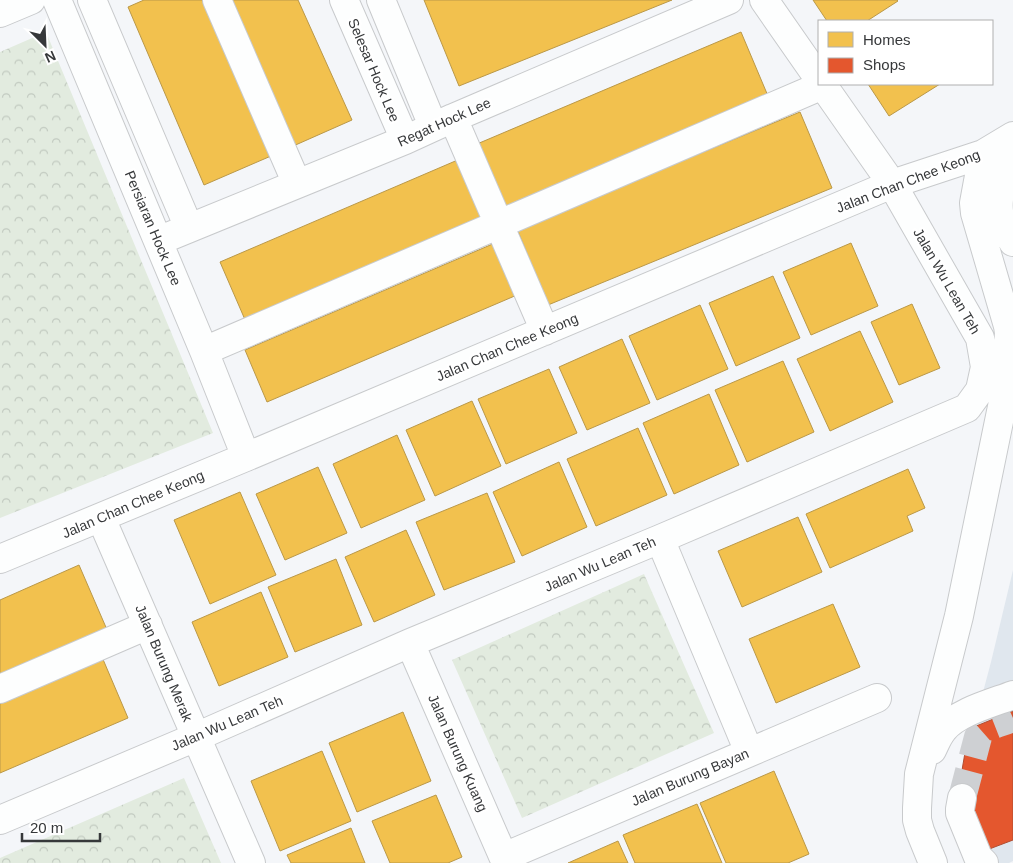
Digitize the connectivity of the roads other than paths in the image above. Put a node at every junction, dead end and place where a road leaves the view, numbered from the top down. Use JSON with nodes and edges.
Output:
{"nodes":[{"id":1,"x":31,"y":0,"type":"edge"},
{"id":2,"x":57,"y":0,"type":"edge"},
{"id":3,"x":92,"y":0,"type":"edge"},
{"id":4,"x":217,"y":0,"type":"edge"},
{"id":5,"x":344,"y":0,"type":"edge"},
{"id":6,"x":729,"y":0,"type":"edge"},
{"id":7,"x":764,"y":0,"type":"edge"},
{"id":8,"x":386,"y":2,"type":"edge"},
{"id":9,"x":0,"y":13,"type":"edge"},
{"id":10,"x":818,"y":77,"type":"edge"},
{"id":11,"x":818,"y":85,"type":"edge"},
{"id":12,"x":823,"y":85,"type":"edge"},
{"id":13,"x":443,"y":122,"type":"junction"},
{"id":14,"x":1013,"y":136,"type":"edge"},
{"id":15,"x":405,"y":140,"type":"junction"},
{"id":16,"x":983,"y":154,"type":"junction"},
{"id":17,"x":1013,"y":156,"type":"edge"},
{"id":18,"x":297,"y":184,"type":"junction"},
{"id":19,"x":892,"y":184,"type":"junction"},
{"id":20,"x":1006,"y":200,"type":"edge"},
{"id":21,"x":499,"y":224,"type":"junction"},
{"id":22,"x":189,"y":228,"type":"junction"},
{"id":23,"x":158,"y":241,"type":"junction"},
{"id":24,"x":1013,"y":242,"type":"edge"},
{"id":25,"x":545,"y":331,"type":"junction"},
{"id":26,"x":204,"y":351,"type":"junction"},
{"id":27,"x":246,"y":457,"type":"junction"},
{"id":28,"x":102,"y":518,"type":"junction"},
{"id":29,"x":660,"y":540,"type":"junction"},
{"id":30,"x":0,"y":559,"type":"edge"},
{"id":31,"x":148,"y":625,"type":"junction"},
{"id":32,"x":410,"y":644,"type":"junction"},
{"id":33,"x":0,"y":689,"type":"edge"},
{"id":34,"x":1013,"y":695,"type":"edge"},
{"id":35,"x":877,"y":698,"type":"dead end"},
{"id":36,"x":196,"y":737,"type":"junction"},
{"id":37,"x":749,"y":752,"type":"junction"},
{"id":38,"x":919,"y":774,"type":"junction"},
{"id":39,"x":962,"y":798,"type":"tunnel mouth"},
{"id":40,"x":0,"y":820,"type":"edge"},
{"id":41,"x":505,"y":860,"type":"edge"},
{"id":42,"x":250,"y":863,"type":"edge"},
{"id":43,"x":933,"y":863,"type":"edge"},
{"id":44,"x":984,"y":863,"type":"edge"}],
"edges":[{"from":1,"to":9,"type":"street"},
{"from":2,"to":23,"type":"street","name":"Persiaran Hock Lee"},
{"from":3,"to":22,"type":"street"},
{"from":4,"to":18,"type":"street"},
{"from":5,"to":15,"type":"street","name":"Selesar Hock Lee"},
{"from":6,"to":13,"type":"street","name":"Regat Hock Lee"},
{"from":7,"to":10,"type":"street","name":"Jalan Wu Lean Teh"},
{"from":8,"to":13,"type":"street"},
{"from":11,"to":21,"type":"street"},
{"from":12,"to":19,"type":"street","name":"Jalan Wu Lean Teh"},
{"from":13,"to":15,"type":"street","name":"Regat Hock Lee"},
{"from":13,"to":21,"type":"street"},
{"from":14,"to":16,"type":"street","name":"Jalan Chan Chee Keong"},
{"from":15,"to":18,"type":"street","name":"Regat Hock Lee"},
{"from":16,"to":19,"type":"street","name":"Jalan Chan Chee Keong"},
{"from":16,"to":38,"type":"street"},
{"from":17,"to":20,"type":"street"},
{"from":18,"to":22,"type":"street","name":"Regat Hock Lee"},
{"from":19,"to":25,"type":"street","name":"Jalan Chan Chee Keong"},
{"from":19,"to":29,"type":"street","name":"Jalan Wu Lean Teh"},
{"from":20,"to":24,"type":"street"},
{"from":21,"to":25,"type":"street"},
{"from":21,"to":26,"type":"street"},
{"from":22,"to":23,"type":"street","name":"Regat Hock Lee"},
{"from":23,"to":26,"type":"street","name":"Persiaran Hock Lee"},
{"from":25,"to":27,"type":"street","name":"Jalan Chan Chee Keong"},
{"from":26,"to":27,"type":"street","name":"Persiaran Hock Lee"},
{"from":27,"to":28,"type":"street","name":"Jalan Chan Chee Keong"},
{"from":28,"to":30,"type":"street","name":"Jalan Chan Chee Keong"},
{"from":28,"to":31,"type":"street","name":"Jalan Burung Merak"},
{"from":29,"to":32,"type":"street","name":"Jalan Wu Lean Teh"},
{"from":29,"to":37,"type":"street"},
{"from":31,"to":33,"type":"street"},
{"from":31,"to":36,"type":"street","name":"Jalan Burung Merak"},
{"from":32,"to":36,"type":"street","name":"Jalan Wu Lean Teh"},
{"from":32,"to":41,"type":"street","name":"Jalan Burung Kuang"},
{"from":34,"to":38,"type":"street"},
{"from":35,"to":37,"type":"street","name":"Jalan Burung Bayan"},
{"from":36,"to":40,"type":"street","name":"Jalan Wu Lean Teh"},
{"from":36,"to":42,"type":"street","name":"Jalan Burung Merak"},
{"from":37,"to":41,"type":"street","name":"Jalan Burung Bayan"},
{"from":38,"to":43,"type":"street"},
{"from":39,"to":44,"type":"street"}]}
